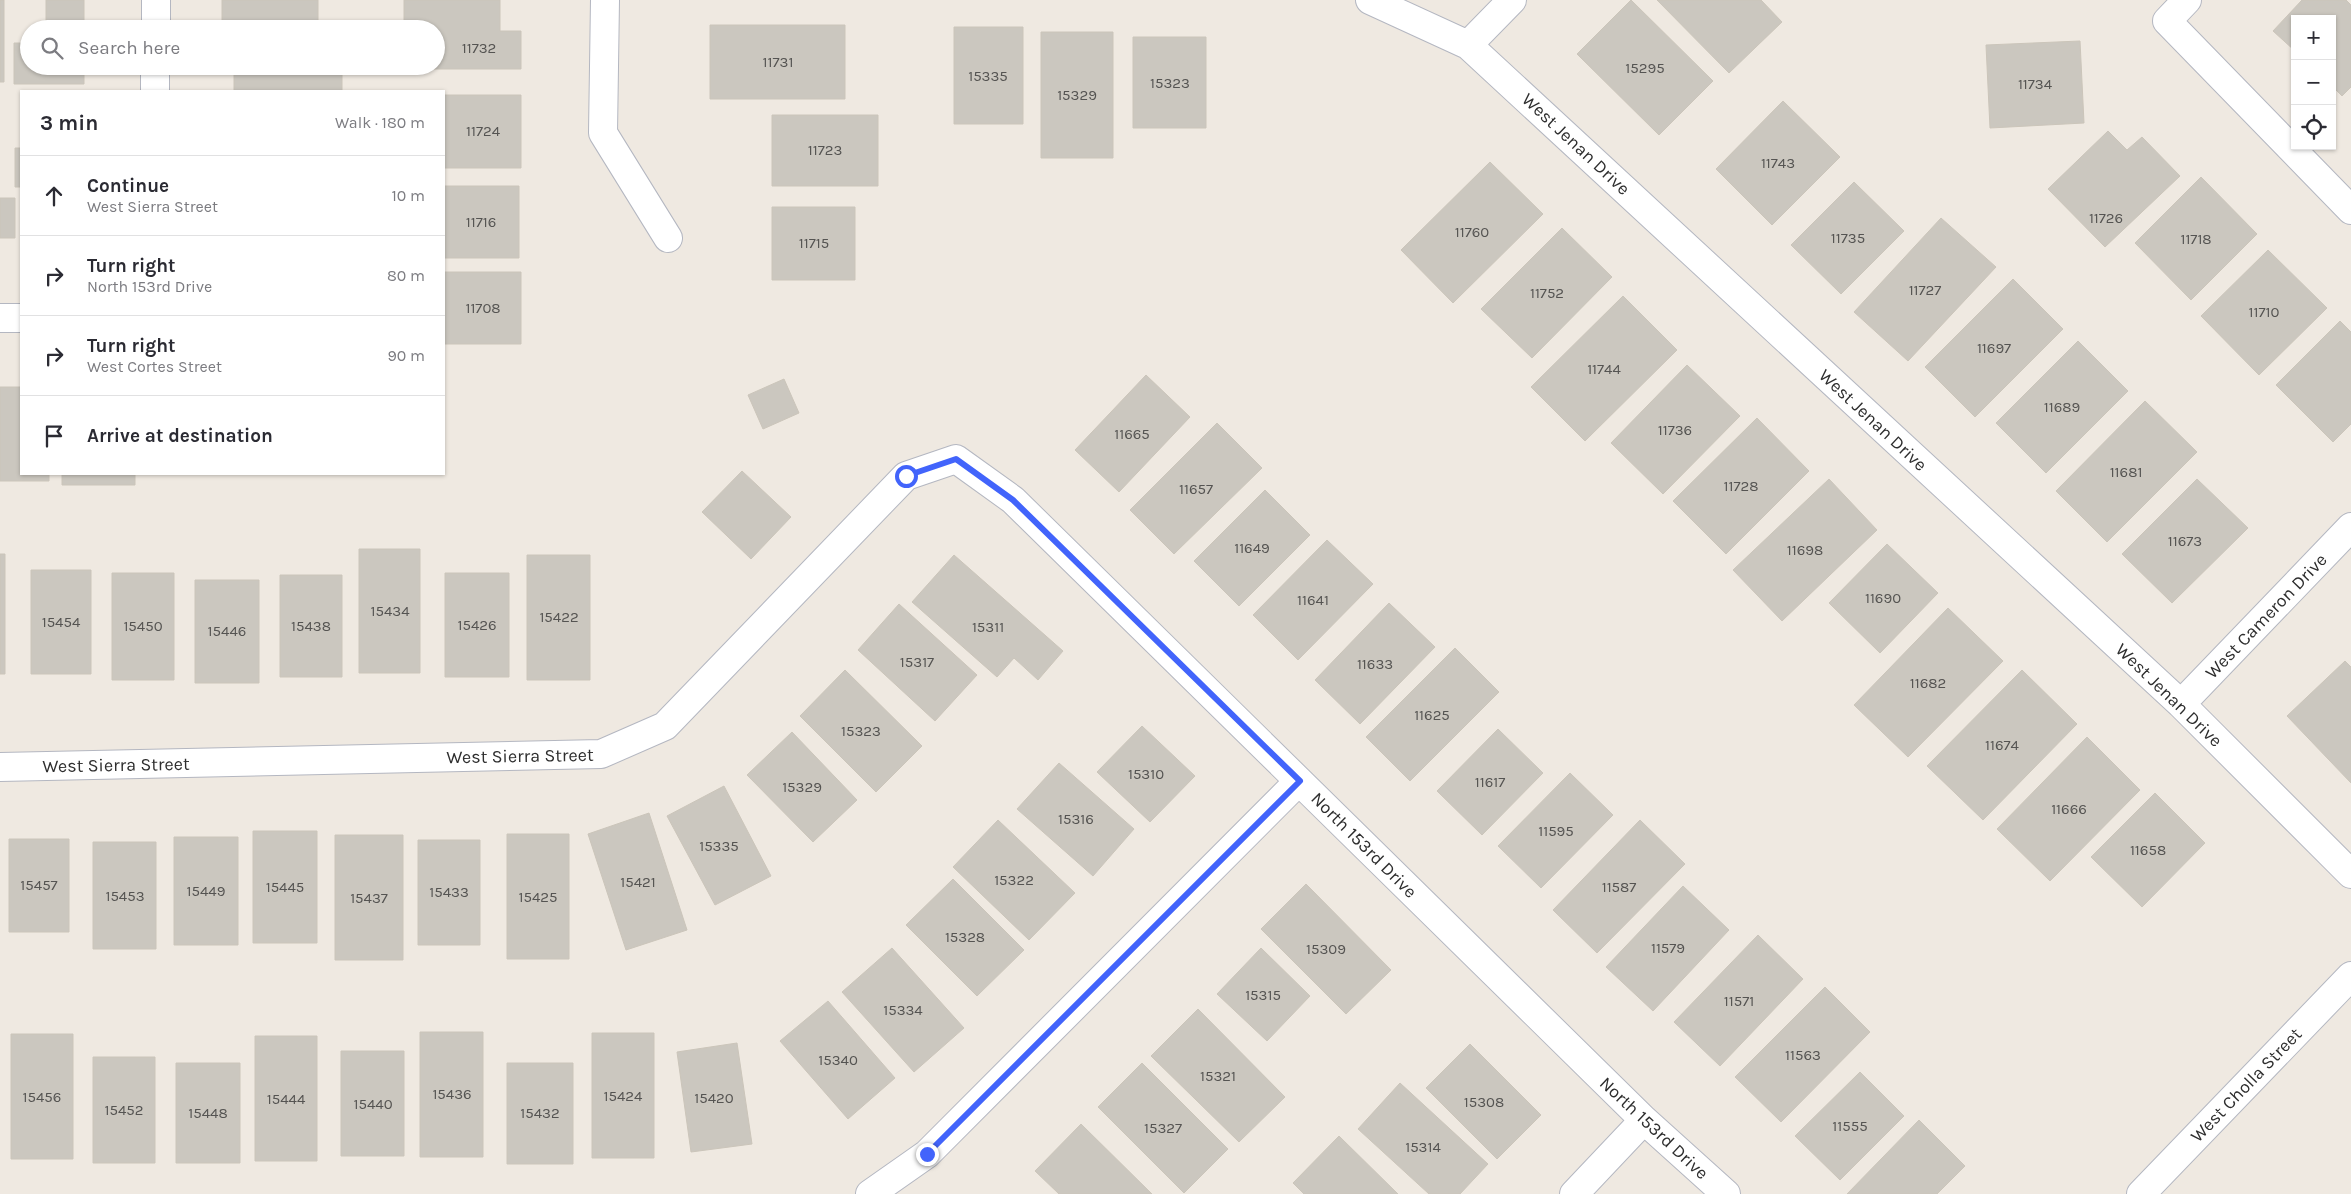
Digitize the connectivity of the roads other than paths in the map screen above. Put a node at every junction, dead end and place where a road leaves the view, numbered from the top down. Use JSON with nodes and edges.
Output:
{"nodes":[{"id":1,"x":156,"y":0,"type":"edge"},
{"id":2,"x":605,"y":0,"type":"edge"},
{"id":3,"x":1370,"y":0,"type":"edge"},
{"id":4,"x":1512,"y":0,"type":"edge"},
{"id":5,"x":2188,"y":0,"type":"edge"},
{"id":6,"x":156,"y":20,"type":"edge"},
{"id":7,"x":1468,"y":45,"type":"junction"},
{"id":8,"x":156,"y":75,"type":"edge"},
{"id":9,"x":155,"y":90,"type":"edge"},
{"id":10,"x":2351,"y":210,"type":"edge"},
{"id":11,"x":668,"y":238,"type":"dead end"},
{"id":12,"x":0,"y":318,"type":"edge"},
{"id":13,"x":20,"y":318,"type":"edge"},
{"id":14,"x":956,"y":459,"type":"joint"},
{"id":15,"x":2351,"y":527,"type":"edge"},
{"id":16,"x":2181,"y":704,"type":"junction"},
{"id":17,"x":0,"y":767,"type":"edge"},
{"id":18,"x":1300,"y":781,"type":"junction"},
{"id":19,"x":2351,"y":874,"type":"edge"},
{"id":20,"x":2351,"y":976,"type":"edge"},
{"id":21,"x":1644,"y":1120,"type":"junction"},
{"id":22,"x":870,"y":1194,"type":"edge"},
{"id":23,"x":1574,"y":1194,"type":"edge"},
{"id":24,"x":1726,"y":1194,"type":"edge"},
{"id":25,"x":2141,"y":1194,"type":"edge"}],
"edges":[{"from":1,"to":6,"type":"street"},
{"from":2,"to":11,"type":"street"},
{"from":3,"to":7,"type":"street","name":"West Jenan Drive"},
{"from":4,"to":7,"type":"street"},
{"from":5,"to":10,"type":"street"},
{"from":7,"to":16,"type":"street","name":"West Jenan Drive"},
{"from":8,"to":9,"type":"street"},
{"from":12,"to":13,"type":"street"},
{"from":14,"to":17,"type":"street","name":"West Sierra Street"},
{"from":14,"to":18,"type":"street","name":"North 153rd Drive"},
{"from":15,"to":16,"type":"street","name":"West Cameron Drive"},
{"from":16,"to":19,"type":"street","name":"West Jenan Drive"},
{"from":18,"to":21,"type":"street","name":"North 153rd Drive"},
{"from":18,"to":22,"type":"street"},
{"from":20,"to":25,"type":"street","name":"West Cholla Street"},
{"from":21,"to":23,"type":"street"},
{"from":21,"to":24,"type":"street","name":"North 153rd Drive"}]}
